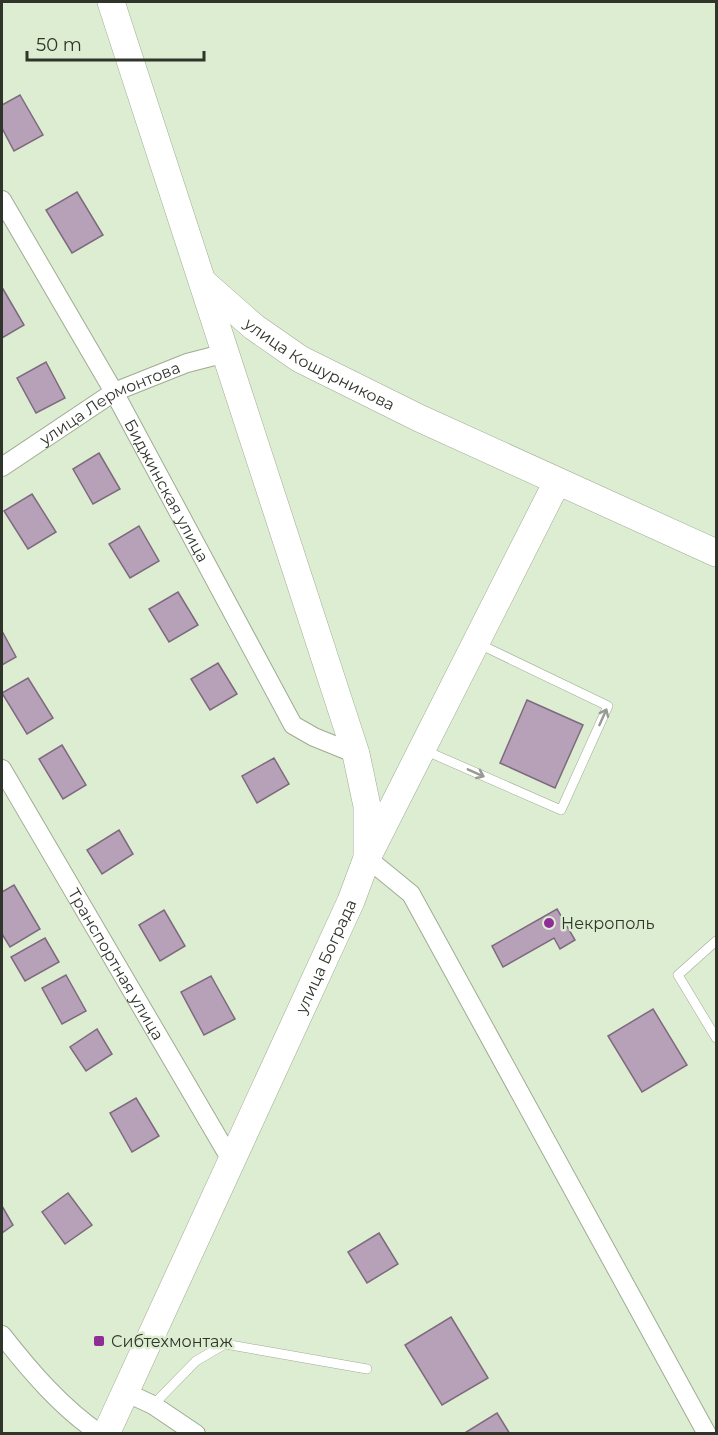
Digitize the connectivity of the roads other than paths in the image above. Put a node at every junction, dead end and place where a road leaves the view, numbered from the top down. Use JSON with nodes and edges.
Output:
{"nodes":[{"id":1,"x":111,"y":2,"type":"edge"},
{"id":2,"x":2,"y":200,"type":"edge"},
{"id":3,"x":204,"y":283,"type":"junction"},
{"id":4,"x":226,"y":353,"type":"junction"},
{"id":5,"x":114,"y":392,"type":"junction"},
{"id":6,"x":2,"y":467,"type":"edge"},
{"id":7,"x":557,"y":482,"type":"junction"},
{"id":8,"x":717,"y":553,"type":"edge"},
{"id":9,"x":476,"y":643,"type":"junction"},
{"id":10,"x":422,"y":749,"type":"junction"},
{"id":11,"x":356,"y":754,"type":"junction"},
{"id":12,"x":2,"y":769,"type":"edge"},
{"id":13,"x":367,"y":858,"type":"junction"},
{"id":14,"x":717,"y":941,"type":"edge"},
{"id":15,"x":717,"y":1038,"type":"edge"},
{"id":16,"x":231,"y":1160,"type":"junction"},
{"id":17,"x":2,"y":1335,"type":"edge"},
{"id":18,"x":2,"y":1355,"type":"edge"},
{"id":19,"x":27,"y":1367,"type":"junction"},
{"id":20,"x":367,"y":1369,"type":"dead end"},
{"id":21,"x":125,"y":1392,"type":"junction"},
{"id":22,"x":153,"y":1405,"type":"junction"},
{"id":23,"x":100,"y":1434,"type":"edge"},
{"id":24,"x":106,"y":1434,"type":"edge"},
{"id":25,"x":196,"y":1434,"type":"edge"},
{"id":26,"x":707,"y":1434,"type":"edge"}],
"edges":[{"from":1,"to":3,"type":"main road"},
{"from":2,"to":5,"type":"street","name":"Биджинская улица"},
{"from":3,"to":4,"type":"main road"},
{"from":3,"to":7,"type":"main road","name":"улица Кошурникова"},
{"from":4,"to":5,"type":"street","name":"улица Лермонтова"},
{"from":4,"to":11,"type":"main road"},
{"from":5,"to":6,"type":"street","name":"улица Лермонтова"},
{"from":5,"to":11,"type":"street","name":"Биджинская улица"},
{"from":7,"to":8,"type":"main road","name":"улица Кошурникова"},
{"from":7,"to":9,"type":"main road","name":"улица Бограда"},
{"from":9,"to":10,"type":"main road","name":"улица Бограда"},
{"from":10,"to":9,"type":"lane","one_way":true},
{"from":10,"to":13,"type":"main road","name":"улица Бограда"},
{"from":11,"to":13,"type":"main road"},
{"from":12,"to":16,"type":"street","name":"Транспортная улица"},
{"from":13,"to":16,"type":"main road","name":"улица Бограда"},
{"from":13,"to":26,"type":"street"},
{"from":14,"to":15,"type":"lane"},
{"from":16,"to":21,"type":"main road","name":"улица Бограда"},
{"from":17,"to":19,"type":"street"},
{"from":18,"to":19,"type":"street"},
{"from":19,"to":23,"type":"street"},
{"from":20,"to":22,"type":"lane"},
{"from":21,"to":22,"type":"street"},
{"from":21,"to":24,"type":"main road","name":"улица Бограда"},
{"from":22,"to":25,"type":"street"}]}
